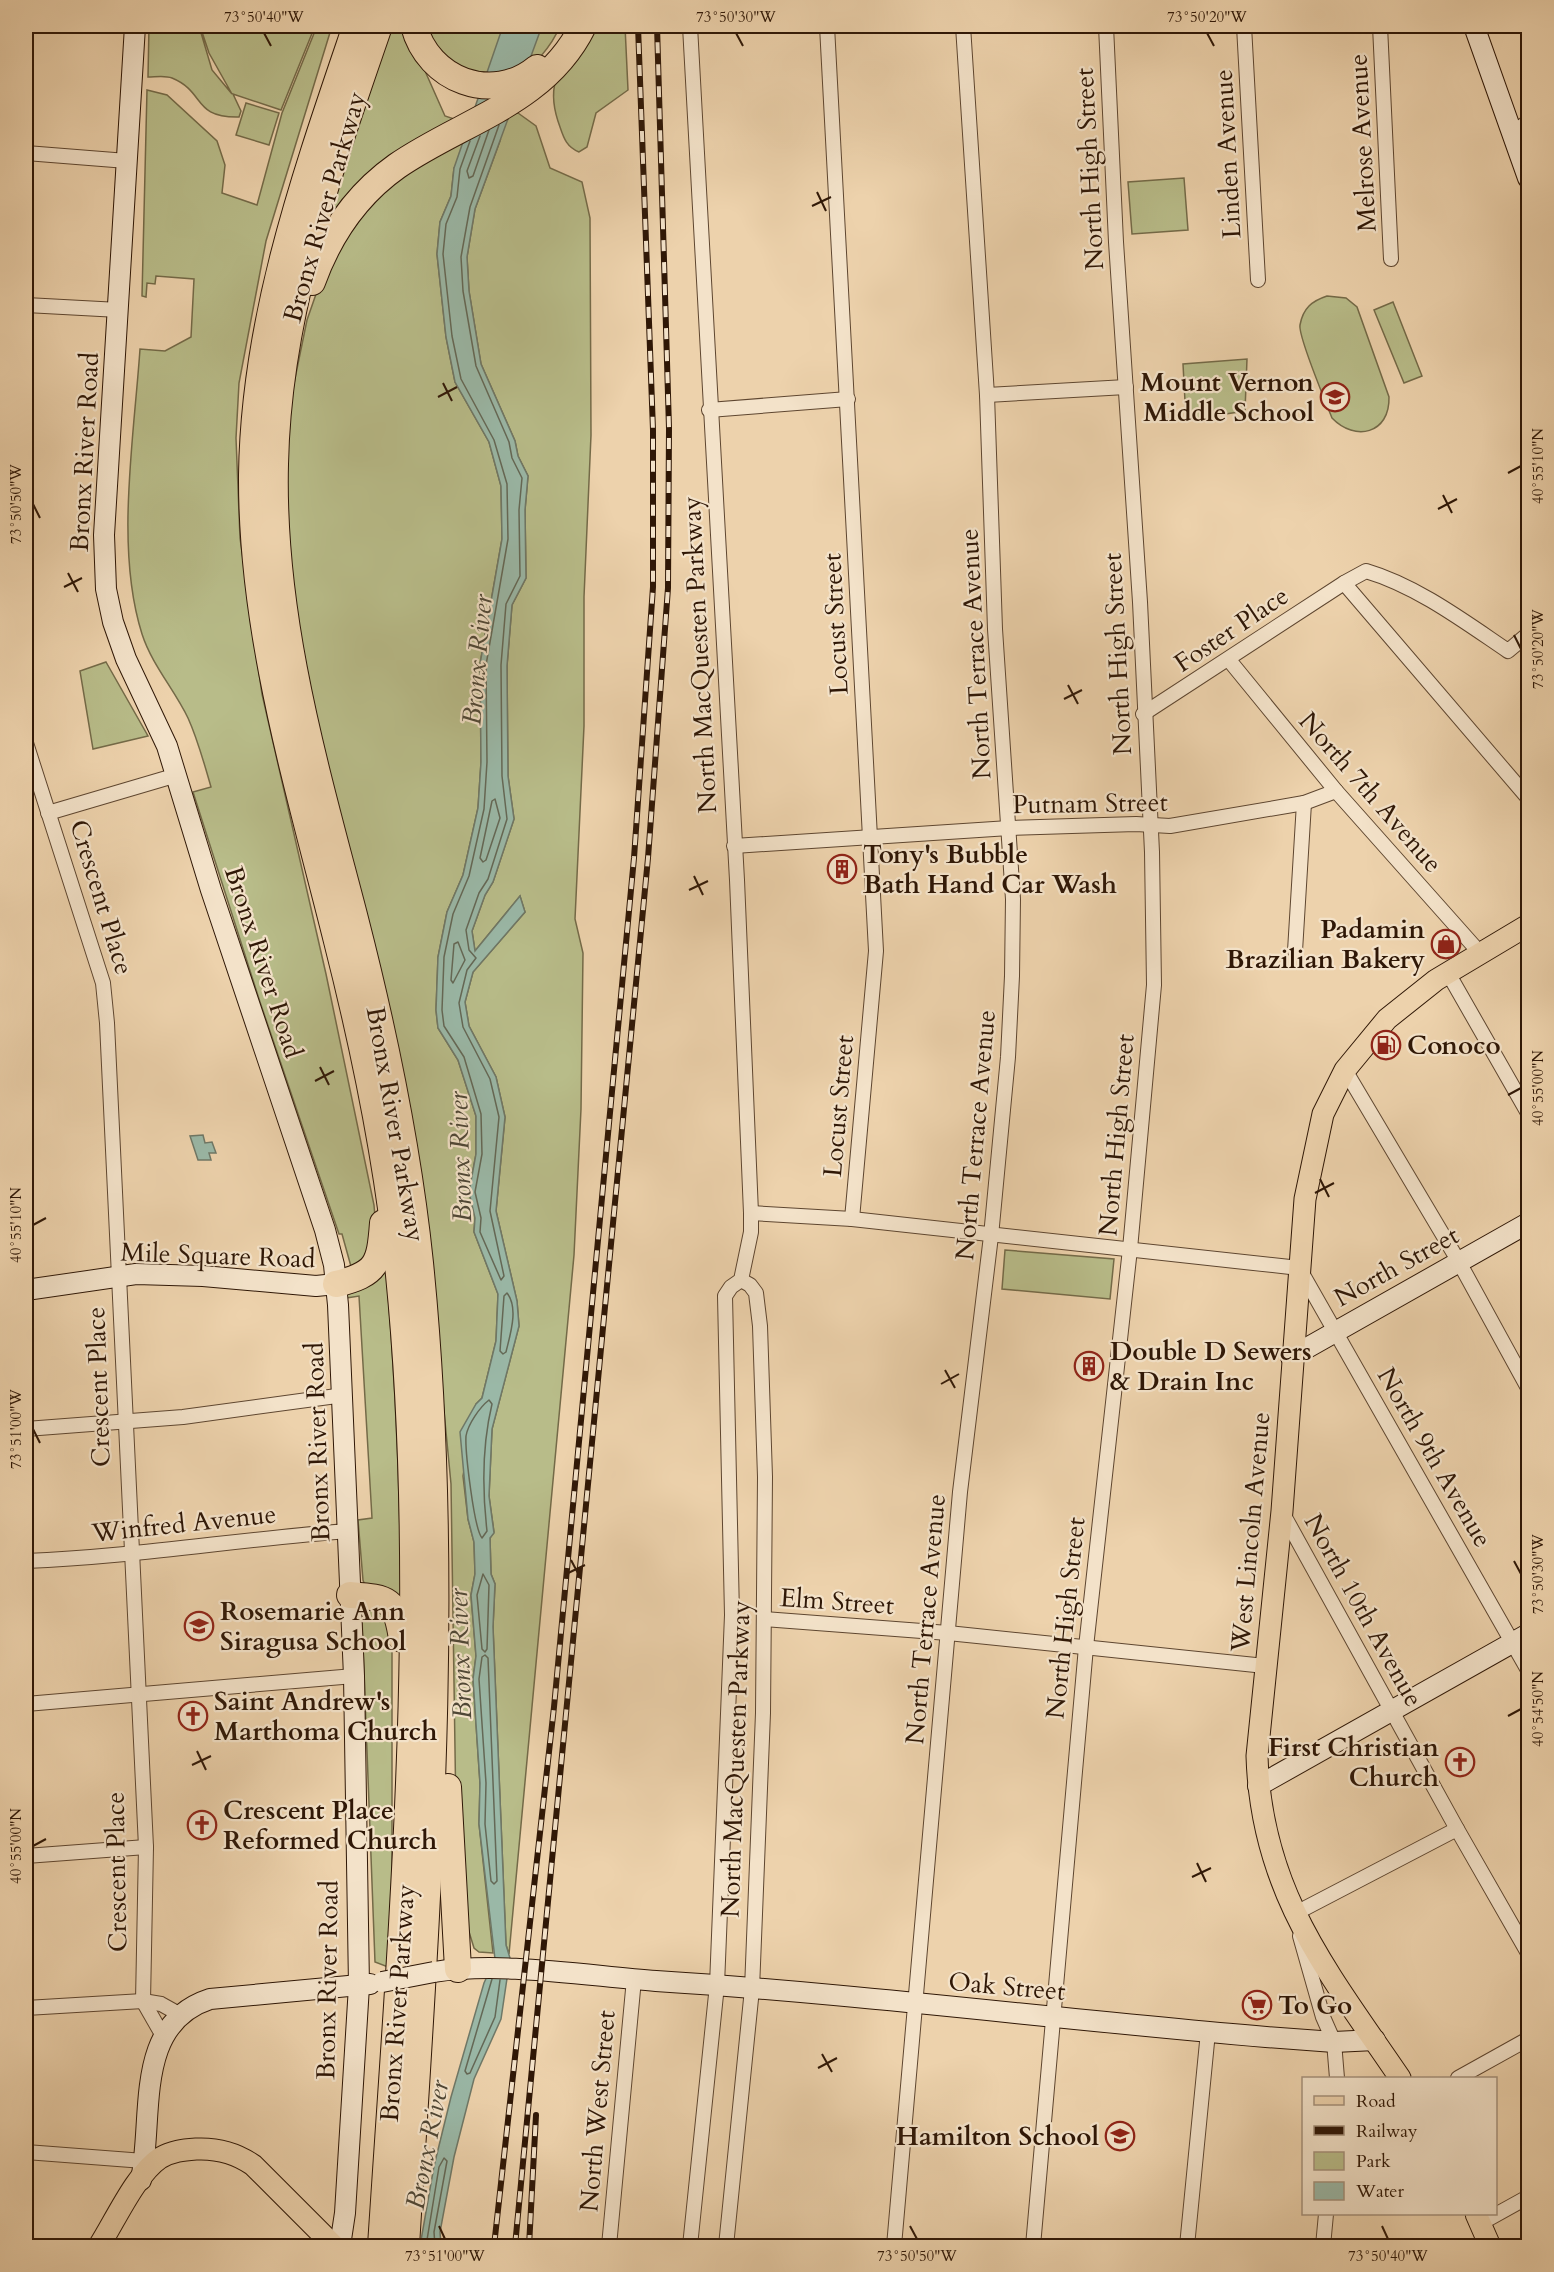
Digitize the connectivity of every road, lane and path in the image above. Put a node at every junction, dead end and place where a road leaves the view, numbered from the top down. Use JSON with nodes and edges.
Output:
{"nodes":[{"id":1,"x":135,"y":26,"type":"edge"},
{"id":2,"x":345,"y":26,"type":"edge"},
{"id":3,"x":356,"y":26,"type":"edge"},
{"id":4,"x":379,"y":26,"type":"edge"},
{"id":5,"x":414,"y":26,"type":"edge"},
{"id":6,"x":570,"y":26,"type":"edge"},
{"id":7,"x":583,"y":26,"type":"edge"},
{"id":8,"x":690,"y":26,"type":"edge"},
{"id":9,"x":827,"y":26,"type":"edge"},
{"id":10,"x":963,"y":26,"type":"edge"},
{"id":11,"x":1106,"y":26,"type":"edge"},
{"id":12,"x":1244,"y":26,"type":"edge"},
{"id":13,"x":1380,"y":26,"type":"edge"},
{"id":14,"x":1474,"y":26,"type":"edge"},
{"id":15,"x":330,"y":99,"type":"junction"},
{"id":16,"x":1521,"y":127,"type":"edge"},
{"id":17,"x":26,"y":153,"type":"edge"},
{"id":18,"x":127,"y":161,"type":"junction"},
{"id":19,"x":1528,"y":178,"type":"edge"},
{"id":20,"x":1391,"y":259,"type":"dead end"},
{"id":21,"x":1258,"y":280,"type":"dead end"},
{"id":22,"x":26,"y":305,"type":"edge"},
{"id":23,"x":119,"y":310,"type":"junction"},
{"id":24,"x":283,"y":361,"type":"junction"},
{"id":25,"x":1126,"y":387,"type":"junction"},
{"id":26,"x":987,"y":395,"type":"junction"},
{"id":27,"x":848,"y":399,"type":"junction"},
{"id":28,"x":710,"y":410,"type":"junction"},
{"id":29,"x":1344,"y":583,"type":"junction"},
{"id":30,"x":1528,"y":634,"type":"edge"},
{"id":31,"x":1229,"y":660,"type":"junction"},
{"id":32,"x":1143,"y":714,"type":"junction"},
{"id":33,"x":26,"y":743,"type":"edge"},
{"id":34,"x":177,"y":775,"type":"junction"},
{"id":35,"x":1336,"y":791,"type":"junction"},
{"id":36,"x":1528,"y":798,"type":"edge"},
{"id":37,"x":1304,"y":803,"type":"junction"},
{"id":38,"x":48,"y":813,"type":"junction"},
{"id":39,"x":1150,"y":825,"type":"junction"},
{"id":40,"x":1009,"y":828,"type":"junction"},
{"id":41,"x":871,"y":837,"type":"junction"},
{"id":42,"x":734,"y":846,"type":"junction"},
{"id":43,"x":1528,"y":925,"type":"edge"},
{"id":44,"x":1295,"y":951,"type":"dead end"},
{"id":45,"x":1480,"y":953,"type":"junction"},
{"id":46,"x":1448,"y":973,"type":"junction"},
{"id":47,"x":1345,"y":1070,"type":"junction"},
{"id":48,"x":1528,"y":1113,"type":"edge"},
{"id":49,"x":387,"y":1178,"type":"junction"},
{"id":50,"x":752,"y":1213,"type":"junction"},
{"id":51,"x":852,"y":1219,"type":"junction"},
{"id":52,"x":1528,"y":1223,"type":"edge"},
{"id":53,"x":991,"y":1236,"type":"junction"},
{"id":54,"x":1130,"y":1249,"type":"junction"},
{"id":55,"x":1459,"y":1262,"type":"junction"},
{"id":56,"x":1299,"y":1268,"type":"junction"},
{"id":57,"x":120,"y":1276,"type":"junction"},
{"id":58,"x":741,"y":1280,"type":"junction"},
{"id":59,"x":336,"y":1284,"type":"junction"},
{"id":60,"x":26,"y":1290,"type":"edge"},
{"id":61,"x":1335,"y":1331,"type":"junction"},
{"id":62,"x":1291,"y":1357,"type":"junction"},
{"id":63,"x":1528,"y":1388,"type":"edge"},
{"id":64,"x":344,"y":1395,"type":"junction"},
{"id":65,"x":124,"y":1421,"type":"junction"},
{"id":66,"x":26,"y":1429,"type":"edge"},
{"id":67,"x":1282,"y":1511,"type":"junction"},
{"id":68,"x":348,"y":1530,"type":"junction"},
{"id":69,"x":133,"y":1554,"type":"junction"},
{"id":70,"x":26,"y":1562,"type":"edge"},
{"id":71,"x":350,"y":1595,"type":"junction"},
{"id":72,"x":764,"y":1619,"type":"junction"},
{"id":73,"x":948,"y":1633,"type":"junction"},
{"id":74,"x":1521,"y":1638,"type":"edge"},
{"id":75,"x":1086,"y":1647,"type":"junction"},
{"id":76,"x":1265,"y":1666,"type":"junction"},
{"id":77,"x":1528,"y":1670,"type":"edge"},
{"id":78,"x":354,"y":1676,"type":"junction"},
{"id":79,"x":140,"y":1695,"type":"junction"},
{"id":80,"x":435,"y":1695,"type":"junction"},
{"id":81,"x":26,"y":1704,"type":"edge"},
{"id":82,"x":411,"y":1704,"type":"junction"},
{"id":83,"x":1392,"y":1709,"type":"junction"},
{"id":84,"x":1258,"y":1786,"type":"junction"},
{"id":85,"x":1457,"y":1829,"type":"junction"},
{"id":86,"x":146,"y":1847,"type":"junction"},
{"id":87,"x":26,"y":1856,"type":"edge"},
{"id":88,"x":1294,"y":1914,"type":"junction"},
{"id":89,"x":1528,"y":1953,"type":"edge"},
{"id":90,"x":458,"y":1970,"type":"junction"},
{"id":91,"x":634,"y":1979,"type":"junction"},
{"id":92,"x":717,"y":1984,"type":"junction"},
{"id":93,"x":359,"y":1986,"type":"junction"},
{"id":94,"x":752,"y":1989,"type":"junction"},
{"id":95,"x":143,"y":2001,"type":"junction"},
{"id":96,"x":916,"y":2005,"type":"junction"},
{"id":97,"x":26,"y":2008,"type":"edge"},
{"id":98,"x":180,"y":2014,"type":"junction"},
{"id":99,"x":1052,"y":2016,"type":"junction"},
{"id":100,"x":1208,"y":2032,"type":"junction"},
{"id":101,"x":163,"y":2036,"type":"junction"},
{"id":102,"x":1375,"y":2040,"type":"junction"},
{"id":103,"x":1528,"y":2040,"type":"edge"},
{"id":104,"x":1334,"y":2042,"type":"junction"},
{"id":105,"x":1337,"y":2077,"type":"edge"},
{"id":106,"x":1399,"y":2077,"type":"edge"},
{"id":107,"x":1462,"y":2077,"type":"edge"},
{"id":108,"x":26,"y":2152,"type":"edge"},
{"id":109,"x":142,"y":2171,"type":"junction"},
{"id":110,"x":1528,"y":2197,"type":"edge"},
{"id":111,"x":1497,"y":2210,"type":"edge"},
{"id":112,"x":1326,"y":2215,"type":"edge"},
{"id":113,"x":1479,"y":2218,"type":"edge"},
{"id":114,"x":99,"y":2247,"type":"edge"},
{"id":115,"x":334,"y":2247,"type":"edge"},
{"id":116,"x":340,"y":2247,"type":"edge"},
{"id":117,"x":381,"y":2247,"type":"edge"},
{"id":118,"x":406,"y":2247,"type":"edge"},
{"id":119,"x":609,"y":2247,"type":"edge"},
{"id":120,"x":690,"y":2247,"type":"edge"},
{"id":121,"x":726,"y":2247,"type":"edge"},
{"id":122,"x":894,"y":2247,"type":"edge"},
{"id":123,"x":1032,"y":2247,"type":"edge"},
{"id":124,"x":1187,"y":2247,"type":"edge"},
{"id":125,"x":1323,"y":2247,"type":"edge"},
{"id":126,"x":1490,"y":2247,"type":"edge"}],
"edges":[{"from":1,"to":18,"type":"street","name":"Bronx River Road"},
{"from":2,"to":15,"type":"highway"},
{"from":3,"to":15,"type":"highway","name":"Bronx River Parkway"},
{"from":4,"to":24,"type":"highway","name":"Bronx River Parkway"},
{"from":5,"to":6,"type":"highway"},
{"from":7,"to":24,"type":"highway"},
{"from":8,"to":28,"type":"street","name":"North MacQuesten Parkway"},
{"from":9,"to":27,"type":"street","name":"Locust Street"},
{"from":10,"to":26,"type":"street","name":"North Terrace Avenue"},
{"from":11,"to":25,"type":"street","name":"North High Street"},
{"from":12,"to":21,"type":"street","name":"Linden Avenue"},
{"from":13,"to":20,"type":"street","name":"Melrose Avenue"},
{"from":14,"to":16,"type":"street"},
{"from":15,"to":49,"type":"highway","name":"Bronx River Parkway"},
{"from":16,"to":19,"type":"street"},
{"from":17,"to":18,"type":"street"},
{"from":18,"to":23,"type":"street","name":"Bronx River Road"},
{"from":22,"to":23,"type":"street"},
{"from":23,"to":34,"type":"street","name":"Bronx River Road"},
{"from":24,"to":80,"type":"highway","name":"Bronx River Parkway"},
{"from":25,"to":26,"type":"street"},
{"from":25,"to":32,"type":"street","name":"North High Street"},
{"from":26,"to":40,"type":"street","name":"North Terrace Avenue"},
{"from":27,"to":28,"type":"street"},
{"from":27,"to":41,"type":"street","name":"Locust Street"},
{"from":28,"to":42,"type":"street","name":"North MacQuesten Parkway"},
{"from":29,"to":30,"type":"street","name":"Foster Place"},
{"from":29,"to":31,"type":"street","name":"Foster Place"},
{"from":29,"to":36,"type":"street"},
{"from":31,"to":32,"type":"street","name":"Foster Place"},
{"from":31,"to":35,"type":"street","name":"North 7th Avenue"},
{"from":32,"to":39,"type":"street","name":"North High Street"},
{"from":33,"to":38,"type":"street","name":"Crescent Place"},
{"from":34,"to":38,"type":"street"},
{"from":34,"to":59,"type":"street","name":"Bronx River Road"},
{"from":35,"to":37,"type":"street","name":"Putnam Street"},
{"from":35,"to":45,"type":"street","name":"North 7th Avenue"},
{"from":37,"to":39,"type":"street","name":"Putnam Street"},
{"from":37,"to":44,"type":"street"},
{"from":38,"to":57,"type":"street","name":"Crescent Place"},
{"from":39,"to":40,"type":"street","name":"Putnam Street"},
{"from":39,"to":54,"type":"street","name":"North High Street"},
{"from":40,"to":41,"type":"street","name":"Putnam Street"},
{"from":40,"to":53,"type":"street","name":"North Terrace Avenue"},
{"from":41,"to":42,"type":"street","name":"Putnam Street"},
{"from":41,"to":51,"type":"street","name":"Locust Street"},
{"from":42,"to":50,"type":"street","name":"North MacQuesten Parkway"},
{"from":43,"to":45,"type":"main road","name":"West Lincoln Avenue"},
{"from":45,"to":46,"type":"main road","name":"West Lincoln Avenue"},
{"from":46,"to":47,"type":"main road","name":"West Lincoln Avenue"},
{"from":46,"to":48,"type":"street"},
{"from":47,"to":55,"type":"street"},
{"from":47,"to":56,"type":"main road","name":"West Lincoln Avenue"},
{"from":49,"to":59,"type":"highway"},
{"from":49,"to":82,"type":"highway","name":"Bronx River Parkway"},
{"from":50,"to":51,"type":"street"},
{"from":50,"to":58,"type":"street","name":"North MacQuesten Parkway"},
{"from":51,"to":53,"type":"street"},
{"from":52,"to":55,"type":"street","name":"North Street"},
{"from":53,"to":54,"type":"street"},
{"from":53,"to":73,"type":"street","name":"North Terrace Avenue"},
{"from":54,"to":56,"type":"street"},
{"from":54,"to":75,"type":"street","name":"North High Street"},
{"from":55,"to":61,"type":"street","name":"North Street"},
{"from":55,"to":63,"type":"street"},
{"from":56,"to":61,"type":"street","name":"North 9th Avenue"},
{"from":56,"to":62,"type":"main road","name":"West Lincoln Avenue"},
{"from":57,"to":59,"type":"street","name":"Mile Square Road"},
{"from":57,"to":60,"type":"street","name":"Mile Square Road"},
{"from":57,"to":65,"type":"street","name":"Crescent Place"},
{"from":58,"to":72,"type":"street","name":"North MacQuesten Parkway"},
{"from":58,"to":92,"type":"street","name":"North MacQuesten Parkway"},
{"from":59,"to":64,"type":"street","name":"Bronx River Road"},
{"from":61,"to":62,"type":"street","name":"North Street"},
{"from":61,"to":74,"type":"street","name":"North 9th Avenue"},
{"from":62,"to":67,"type":"main road","name":"West Lincoln Avenue"},
{"from":64,"to":65,"type":"street"},
{"from":64,"to":68,"type":"street","name":"Bronx River Road"},
{"from":65,"to":66,"type":"street"},
{"from":65,"to":69,"type":"street","name":"Crescent Place"},
{"from":67,"to":76,"type":"main road","name":"West Lincoln Avenue"},
{"from":67,"to":83,"type":"street","name":"North 10th Avenue"},
{"from":68,"to":69,"type":"street","name":"Winfred Avenue"},
{"from":68,"to":71,"type":"street","name":"Bronx River Road"},
{"from":69,"to":70,"type":"street","name":"Winfred Avenue"},
{"from":69,"to":79,"type":"street","name":"Crescent Place"},
{"from":71,"to":78,"type":"street","name":"Bronx River Road"},
{"from":71,"to":82,"type":"highway"},
{"from":72,"to":73,"type":"street","name":"Elm Street"},
{"from":72,"to":94,"type":"street","name":"North MacQuesten Parkway"},
{"from":73,"to":75,"type":"street","name":"Elm Street"},
{"from":73,"to":96,"type":"street","name":"North Terrace Avenue"},
{"from":74,"to":77,"type":"street","name":"North 9th Avenue"},
{"from":74,"to":83,"type":"street"},
{"from":75,"to":76,"type":"street","name":"Elm Street"},
{"from":75,"to":99,"type":"street","name":"North High Street"},
{"from":76,"to":84,"type":"main road","name":"West Lincoln Avenue"},
{"from":78,"to":79,"type":"street"},
{"from":78,"to":93,"type":"street","name":"Bronx River Road"},
{"from":79,"to":81,"type":"street"},
{"from":79,"to":86,"type":"street","name":"Crescent Place"},
{"from":80,"to":90,"type":"highway"},
{"from":80,"to":118,"type":"highway","name":"Bronx River Parkway"},
{"from":82,"to":117,"type":"highway","name":"Bronx River Parkway"},
{"from":83,"to":84,"type":"street"},
{"from":83,"to":85,"type":"street","name":"North 10th Avenue"},
{"from":84,"to":88,"type":"main road","name":"West Lincoln Avenue"},
{"from":85,"to":88,"type":"street"},
{"from":85,"to":89,"type":"street","name":"North 10th Avenue"},
{"from":86,"to":87,"type":"street"},
{"from":86,"to":95,"type":"street","name":"Crescent Place"},
{"from":88,"to":102,"type":"main road","name":"West Lincoln Avenue"},
{"from":88,"to":104,"type":"street","name":"West Lincoln Avenue"},
{"from":90,"to":91,"type":"street","name":"Oak Street"},
{"from":90,"to":93,"type":"street","name":"Oak Street","bridge":true},
{"from":91,"to":92,"type":"street","name":"Oak Street"},
{"from":91,"to":119,"type":"street","name":"North West Street"},
{"from":92,"to":94,"type":"street","name":"Oak Street"},
{"from":92,"to":120,"type":"street","name":"North MacQuesten Parkway"},
{"from":93,"to":98,"type":"street","name":"Oak Street"},
{"from":93,"to":116,"type":"street","name":"Bronx River Road"},
{"from":94,"to":96,"type":"street","name":"Oak Street"},
{"from":94,"to":121,"type":"street","name":"North MacQuesten Parkway"},
{"from":95,"to":97,"type":"street"},
{"from":95,"to":98,"type":"street"},
{"from":95,"to":101,"type":"street"},
{"from":96,"to":99,"type":"street","name":"Oak Street"},
{"from":96,"to":122,"type":"street","name":"North Terrace Avenue"},
{"from":98,"to":101,"type":"street"},
{"from":99,"to":100,"type":"street","name":"Oak Street"},
{"from":99,"to":123,"type":"street","name":"North High Street"},
{"from":100,"to":104,"type":"street","name":"Oak Street"},
{"from":100,"to":124,"type":"street"},
{"from":101,"to":109,"type":"street"},
{"from":102,"to":104,"type":"street","name":"Oak Street"},
{"from":102,"to":106,"type":"main road","name":"West Lincoln Avenue"},
{"from":103,"to":107,"type":"street"},
{"from":104,"to":105,"type":"street","name":"West Lincoln Avenue"},
{"from":108,"to":109,"type":"street"},
{"from":109,"to":114,"type":"main road"},
{"from":109,"to":115,"type":"main road"},
{"from":110,"to":111,"type":"street"},
{"from":112,"to":125,"type":"street"},
{"from":113,"to":126,"type":"main road"}]}
